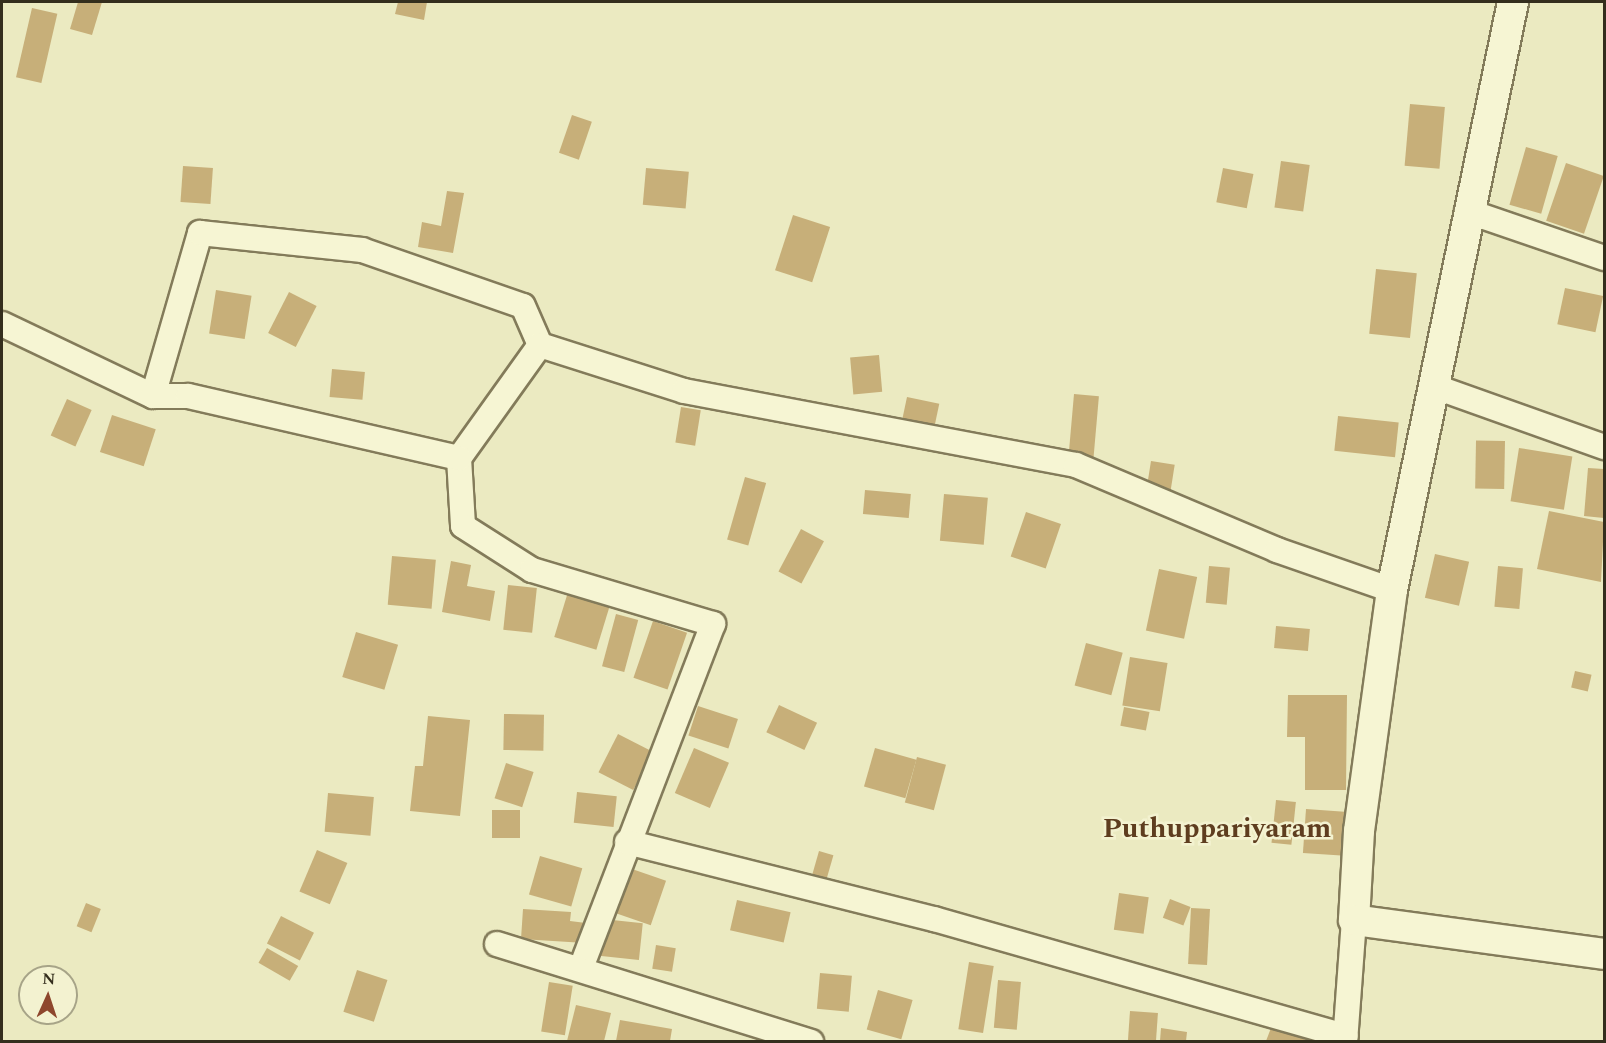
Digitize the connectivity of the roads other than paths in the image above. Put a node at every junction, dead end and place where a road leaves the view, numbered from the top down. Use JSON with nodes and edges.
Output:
{"nodes":[{"id":1,"x":1514,"y":2,"type":"edge"},
{"id":2,"x":1467,"y":211,"type":"junction"},
{"id":3,"x":1605,"y":258,"type":"edge"},
{"id":4,"x":2,"y":324,"type":"edge"},
{"id":5,"x":540,"y":345,"type":"junction"},
{"id":6,"x":1433,"y":386,"type":"junction"},
{"id":7,"x":153,"y":396,"type":"junction"},
{"id":8,"x":1605,"y":447,"type":"edge"},
{"id":9,"x":459,"y":458,"type":"junction"},
{"id":10,"x":1392,"y":590,"type":"junction"},
{"id":11,"x":627,"y":842,"type":"junction"},
{"id":12,"x":1354,"y":920,"type":"junction"},
{"id":13,"x":497,"y":944,"type":"dead end"},
{"id":14,"x":1605,"y":954,"type":"edge"},
{"id":15,"x":582,"y":968,"type":"junction"},
{"id":16,"x":1346,"y":1039,"type":"edge"},
{"id":17,"x":811,"y":1041,"type":"edge"}],
"edges":[{"from":1,"to":2,"type":"street"},
{"from":2,"to":3,"type":"street"},
{"from":2,"to":6,"type":"street"},
{"from":4,"to":7,"type":"street"},
{"from":5,"to":7,"type":"street"},
{"from":5,"to":9,"type":"street"},
{"from":5,"to":10,"type":"street"},
{"from":6,"to":8,"type":"street"},
{"from":6,"to":10,"type":"street"},
{"from":7,"to":9,"type":"street"},
{"from":9,"to":11,"type":"street"},
{"from":10,"to":12,"type":"street"},
{"from":11,"to":15,"type":"street"},
{"from":11,"to":16,"type":"street"},
{"from":12,"to":14,"type":"street"},
{"from":12,"to":16,"type":"street"},
{"from":13,"to":15,"type":"street"},
{"from":15,"to":17,"type":"street"}]}
